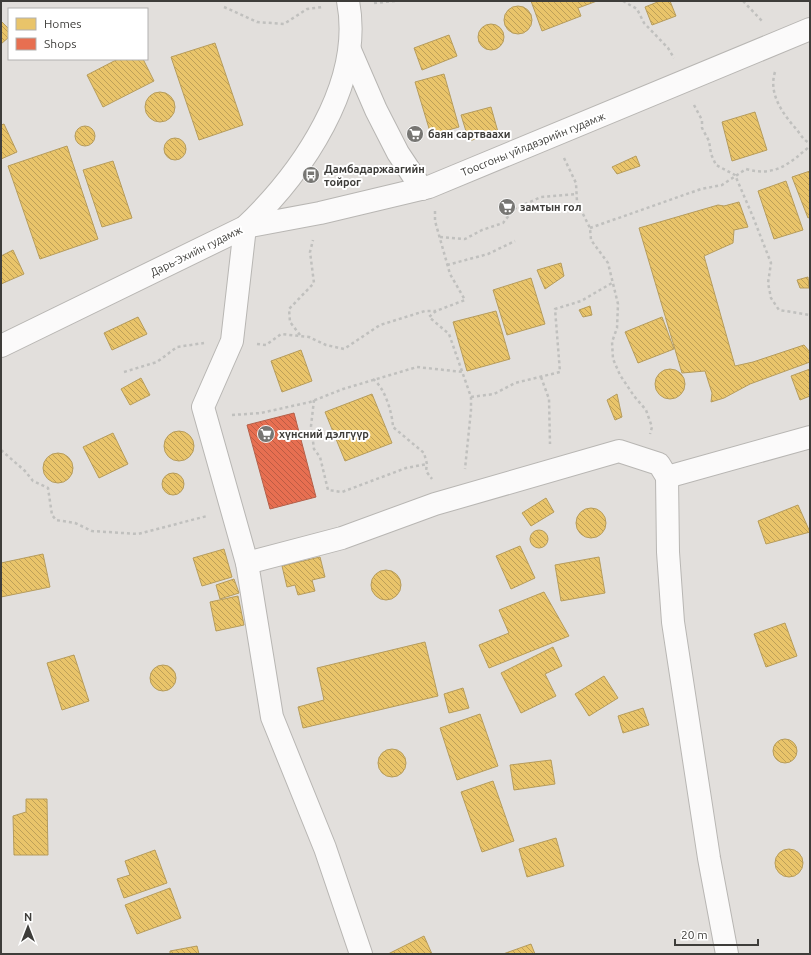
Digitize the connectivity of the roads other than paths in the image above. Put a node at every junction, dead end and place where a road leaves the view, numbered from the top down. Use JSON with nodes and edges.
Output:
{"nodes":[{"id":1,"x":348,"y":2,"type":"edge"},
{"id":2,"x":810,"y":29,"type":"edge"},
{"id":3,"x":350,"y":50,"type":"junction"},
{"id":4,"x":425,"y":188,"type":"junction"},
{"id":5,"x":246,"y":227,"type":"junction"},
{"id":6,"x":1,"y":346,"type":"edge"},
{"id":7,"x":810,"y":437,"type":"edge"},
{"id":8,"x":667,"y":477,"type":"junction"},
{"id":9,"x":247,"y":563,"type":"junction"},
{"id":10,"x":361,"y":954,"type":"edge"},
{"id":11,"x":727,"y":954,"type":"edge"}],
"edges":[{"from":1,"to":3,"type":"street","name":"Дарь-Эхийн гудамж"},
{"from":2,"to":4,"type":"street","name":"Тоосгоны үйлдвэрийн гудамж"},
{"from":3,"to":4,"type":"street"},
{"from":3,"to":5,"type":"street","name":"Дарь-Эхийн гудамж"},
{"from":4,"to":5,"type":"street","name":"Тоосгоны үйлдвэрийн гудамж"},
{"from":5,"to":6,"type":"street","name":"Дарь-Эхийн гудамж"},
{"from":5,"to":9,"type":"street"},
{"from":7,"to":8,"type":"street"},
{"from":8,"to":9,"type":"street"},
{"from":8,"to":11,"type":"street"},
{"from":9,"to":10,"type":"street"}]}
